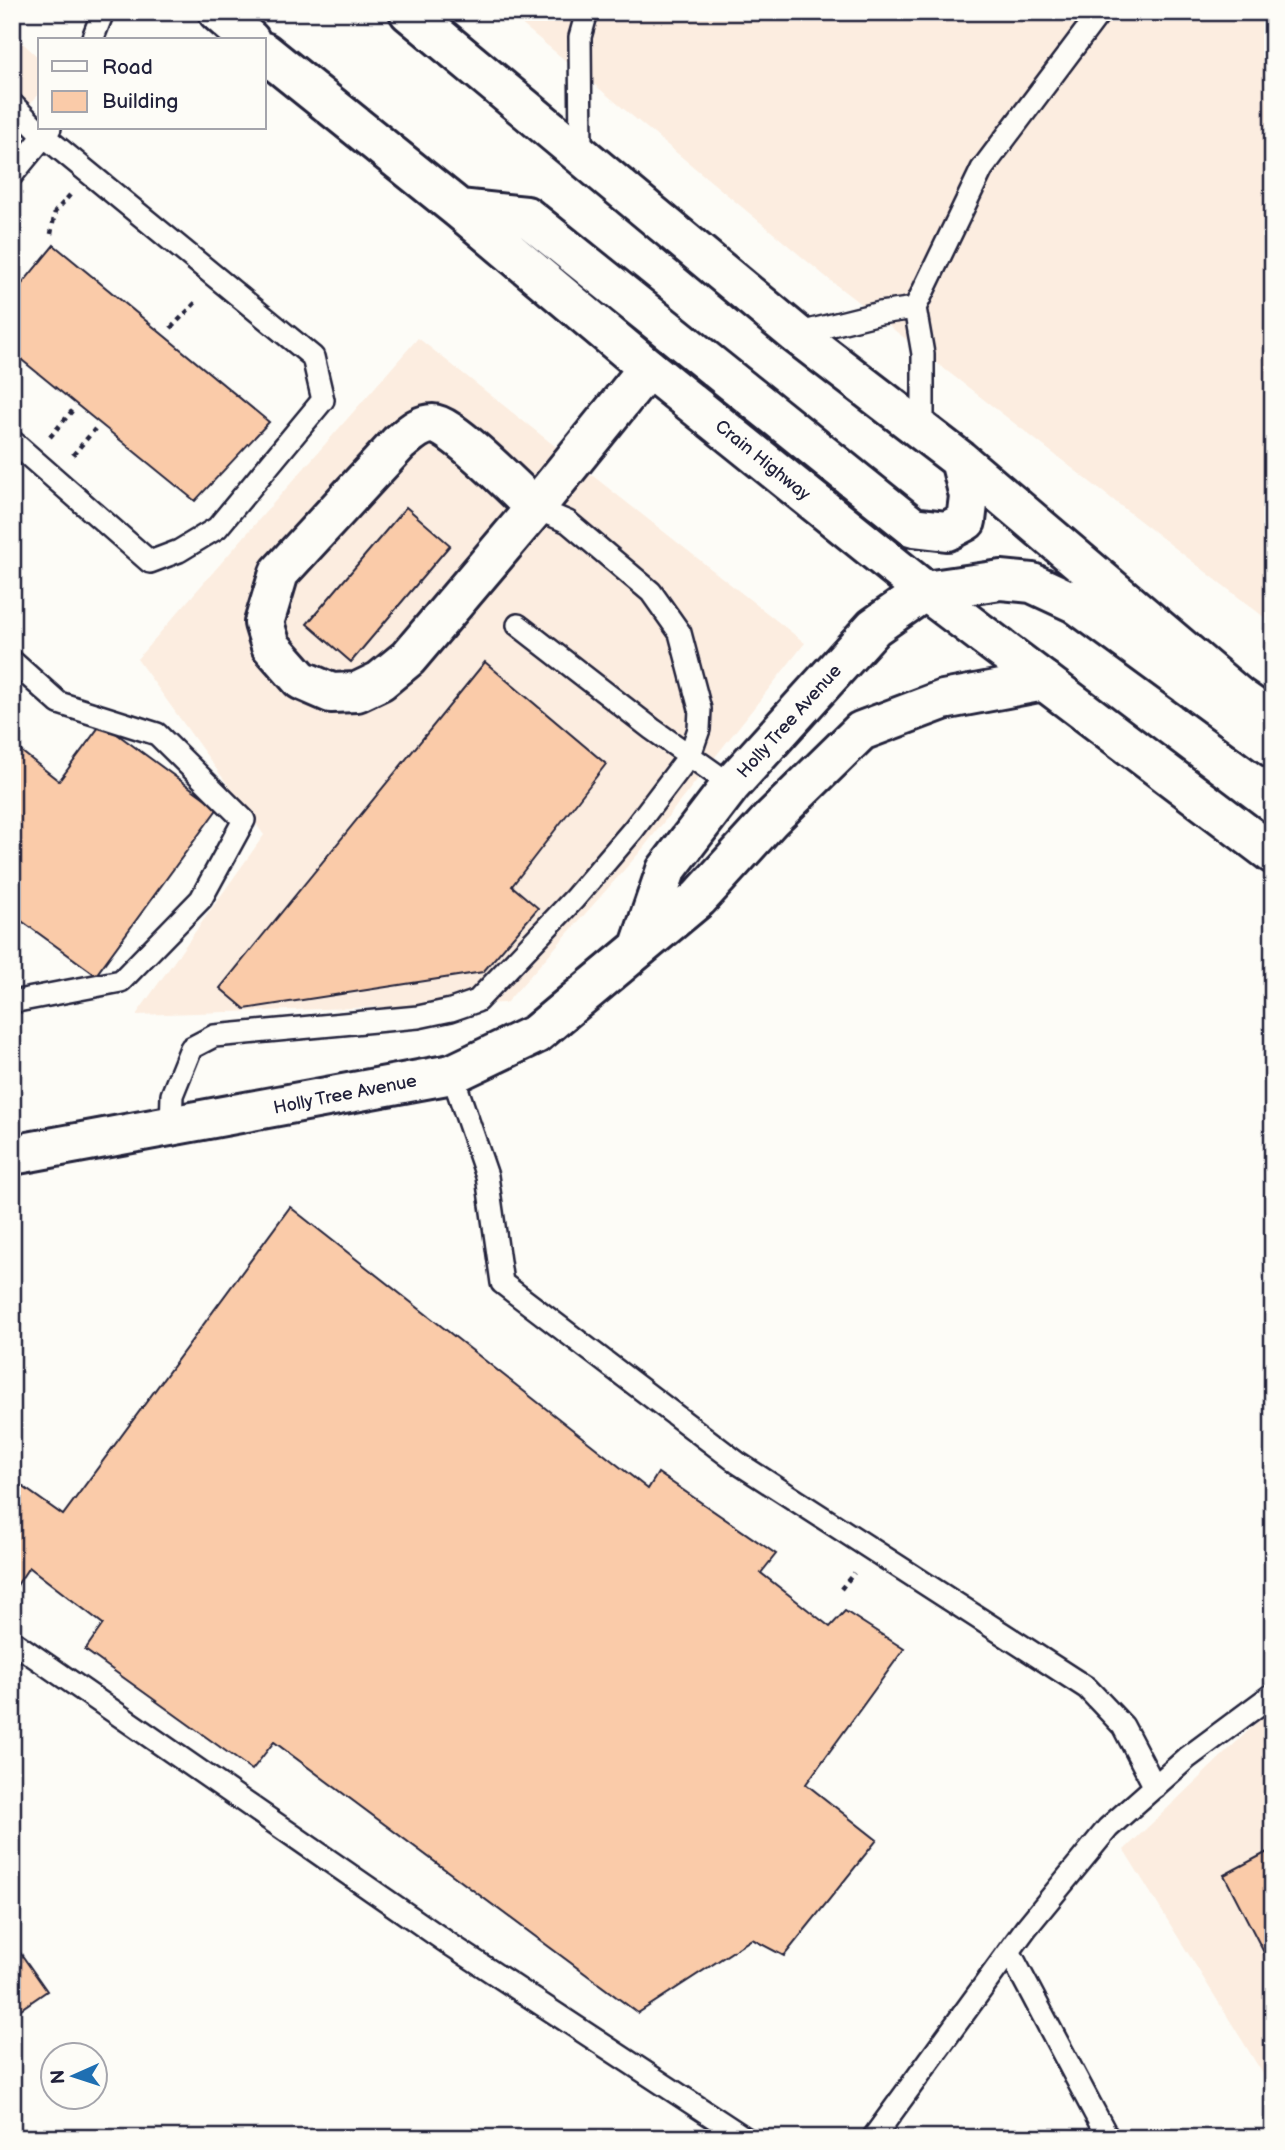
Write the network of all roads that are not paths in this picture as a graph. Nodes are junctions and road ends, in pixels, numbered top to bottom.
1 (103, 12) edge
2 (218, 12) edge
3 (410, 12) edge
4 (587, 12) edge
5 (1100, 12) edge
6 (93, 38) edge
7 (244, 38) edge
8 (266, 56) edge
9 (12, 104) edge
10 (38, 125) edge
11 (47, 132) edge
12 (581, 155) junction
13 (12, 175) edge
14 (459, 209) junction
15 (915, 308) junction
16 (796, 334) junction
17 (648, 368) junction
18 (923, 432) junction
19 (12, 441) edge
20 (960, 460) junction
21 (535, 508) junction
22 (925, 592) junction
23 (518, 625) dead end
24 (12, 661) edge
25 (1044, 681) junction
26 (1273, 721) edge
27 (1273, 748) edge
28 (690, 755) junction
29 (731, 785) junction
30 (1273, 854) edge
31 (639, 946) junction
32 (12, 1002) edge
33 (452, 1074) junction
34 (170, 1126) junction
35 (12, 1155) edge
36 (12, 1641) edge
37 (1273, 1694) edge
38 (1155, 1787) junction
39 (1009, 1951) junction
40 (745, 2138) edge
41 (873, 2138) edge
42 (1108, 2138) edge

1 - 6 lane
2 - 7 main road, Crain Highway
3 - 12 main road
4 - 12 lane
5 - 15 lane
8 - 14 main road, Crain Highway
9 - 10 lane
11 - 13 lane
11 - 19 lane
12 - 16 main road
14 - 17 main road, Crain Highway
14 - 20 main road
15 - 16 lane
15 - 18 lane
16 - 18 main road
17 - 21 main road
17 - 22 main road, Crain Highway
18 - 20 main road
20 - 26 main road
21 - 21 main road
21 - 28 lane
22 - 25 main road, Crain Highway
22 - 27 main road
22 - 29 main road, Holly Tree Avenue
23 - 28 lane
24 - 32 lane
25 - 30 main road, Crain Highway
25 - 31 main road, Holly Tree Avenue
28 - 29 lane
28 - 34 lane
29 - 31 main road, Holly Tree Avenue
31 - 33 main road, Holly Tree Avenue
33 - 34 main road, Holly Tree Avenue
33 - 38 lane
34 - 35 main road, Holly Tree Avenue
36 - 40 lane
37 - 38 lane
38 - 39 lane
39 - 41 lane
39 - 42 lane

